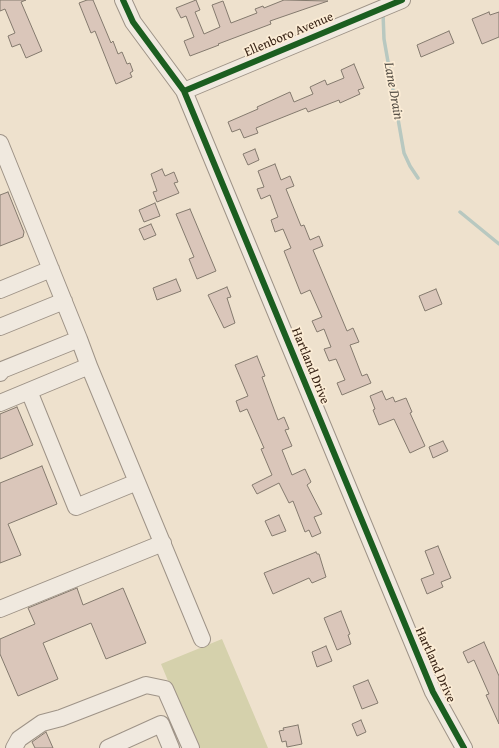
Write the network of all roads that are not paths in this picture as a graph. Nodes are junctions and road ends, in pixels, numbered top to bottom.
1 (123, 0) edge
2 (402, 0) edge
3 (184, 91) junction
4 (0, 143) edge
5 (5, 169) edge
6 (51, 269) junction
7 (0, 290) edge
8 (64, 301) junction
9 (0, 327) edge
10 (79, 339) junction
11 (89, 366) junction
12 (1, 369) edge
13 (29, 391) junction
14 (0, 403) edge
15 (137, 482) junction
16 (163, 543) junction
17 (0, 609) edge
18 (202, 639) dead end
19 (14, 748) edge
20 (108, 748) edge
21 (171, 748) edge
22 (191, 748) edge
23 (464, 748) edge

1 - 3 street, Hartland Drive
2 - 3 street, Ellenboro Avenue
3 - 23 street, Hartland Drive
4 - 5 street
5 - 6 street
6 - 7 street
6 - 8 street
8 - 9 street
8 - 10 street
10 - 11 street
10 - 12 street
11 - 13 street
11 - 15 street
13 - 14 street
13 - 15 street
15 - 16 street
16 - 17 street
16 - 18 street
19 - 22 street
20 - 21 street

